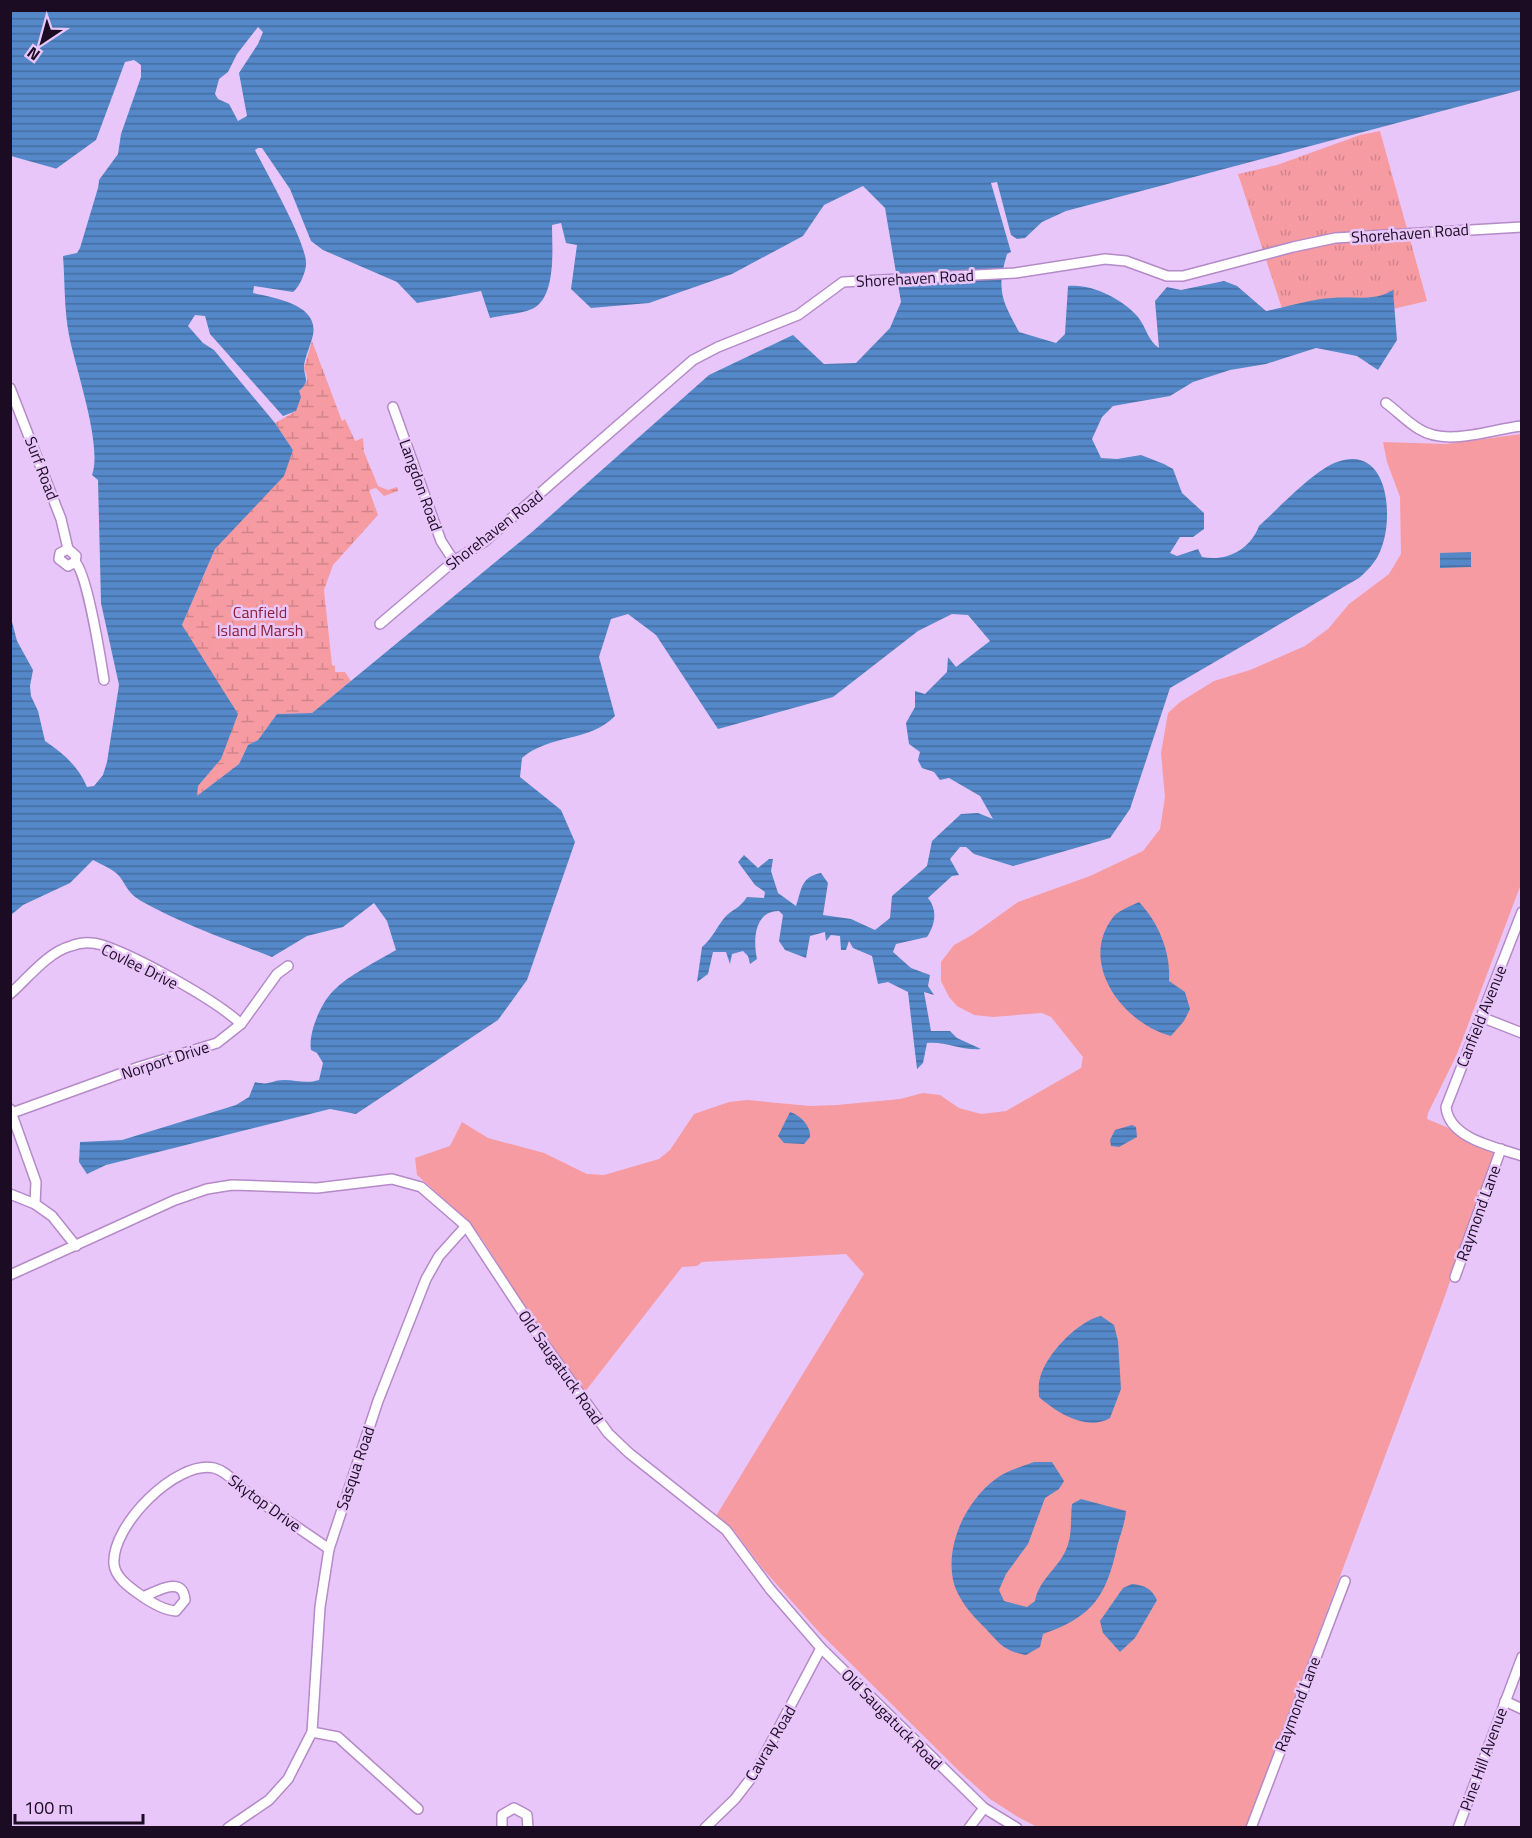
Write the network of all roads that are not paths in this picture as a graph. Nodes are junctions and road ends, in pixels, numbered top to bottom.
1 (1521, 227) edge
2 (10, 388) edge
3 (1386, 403) dead end
4 (393, 407) dead end
5 (1521, 426) edge
6 (68, 549) junction
7 (454, 561) junction
8 (75, 562) junction
9 (380, 624) dead end
10 (104, 680) dead end
11 (1521, 912) edge
12 (288, 966) dead end
13 (10, 994) edge
14 (1481, 1017) junction
15 (241, 1024) junction
16 (1521, 1033) edge
17 (11, 1111) edge
18 (1501, 1149) junction
19 (1521, 1156) edge
20 (10, 1194) edge
21 (35, 1204) junction
22 (466, 1226) junction
23 (76, 1246) junction
24 (14, 1273) edge
25 (1455, 1277) dead end
26 (329, 1549) junction
27 (1345, 1581) dead end
28 (143, 1597) dead end
29 (821, 1648) junction
30 (1521, 1657) edge
31 (1505, 1701) junction
32 (1521, 1709) edge
33 (312, 1732) junction
34 (984, 1808) junction
35 (418, 1809) dead end
36 (228, 1827) edge
37 (500, 1827) edge
38 (528, 1827) edge
39 (705, 1827) edge
40 (969, 1827) edge
41 (1017, 1827) edge
42 (1251, 1827) edge
43 (1458, 1827) edge

1 - 7 street, Shorehaven Road
2 - 6 street, Surf Road
3 - 5 street
4 - 7 street, Langdon Road
6 - 8 street, Surf Road
6 - 8 street, Surf Road
7 - 9 street, Shorehaven Road
8 - 10 street, Surf Road
11 - 14 street, Canfield Avenue
12 - 15 street, Norport Drive
13 - 15 street, Covlee Drive
14 - 16 street
14 - 18 street, Canfield Avenue
15 - 17 street, Norport Drive
17 - 21 street
18 - 19 street
18 - 25 street, Raymond Lane
20 - 21 street
21 - 23 street
22 - 23 street, Old Saugatuck Road
22 - 26 street, Sasqua Road
22 - 29 street, Old Saugatuck Road
23 - 24 street, Old Saugatuck Road
26 - 28 street, Skytop Drive
26 - 33 street, Sasqua Road
27 - 42 street, Raymond Lane
29 - 34 street, Old Saugatuck Road
29 - 39 street, Cavray Road
30 - 31 street, Pine Hill Avenue
31 - 32 street
31 - 43 street, Pine Hill Avenue
33 - 35 street
33 - 36 street, Sasqua Road
34 - 40 street
34 - 41 street, Old Saugatuck Road
37 - 38 street

